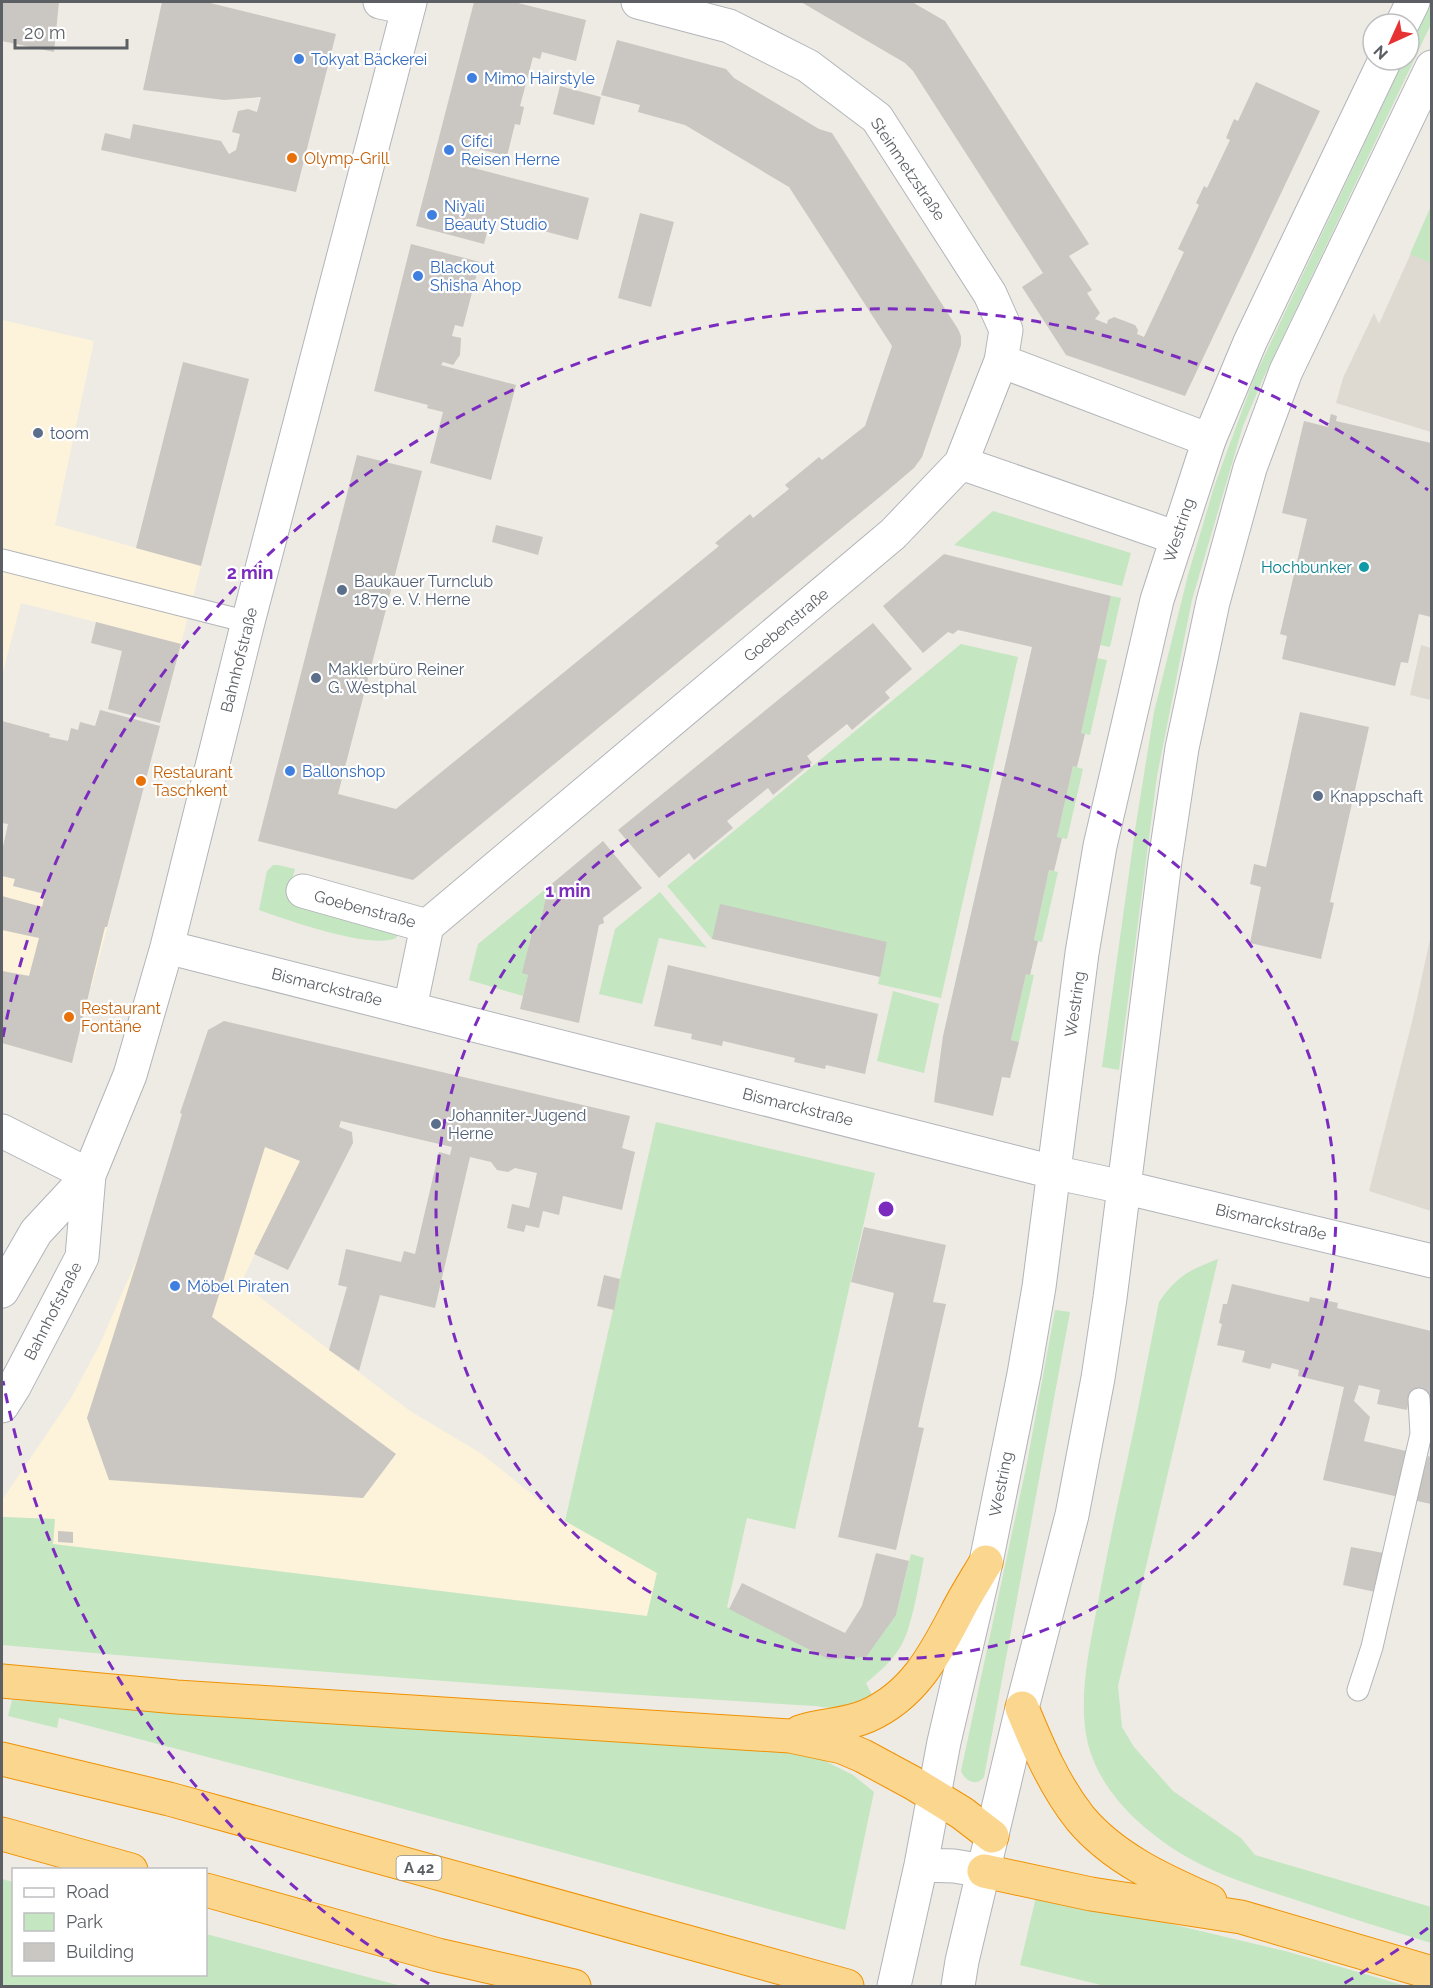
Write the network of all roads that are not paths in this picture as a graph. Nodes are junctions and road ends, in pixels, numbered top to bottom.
1 (639, 2) edge
2 (399, 4) edge
3 (1431, 67) edge
4 (1379, 72) edge
5 (1001, 361) junction
6 (1209, 440) junction
7 (961, 463) junction
8 (1177, 538) junction
9 (2, 560) edge
10 (248, 622) junction
11 (303, 891) dead end
12 (427, 926) junction
13 (167, 947) junction
14 (410, 1008) junction
15 (2, 1131) edge
16 (1053, 1172) junction
17 (89, 1175) junction
18 (1123, 1187) junction
19 (1431, 1261) edge
20 (2, 1291) edge
21 (1419, 1399) dead end
22 (2, 1406) edge
23 (986, 1562) junction
24 (2, 1681) edge
25 (1358, 1690) dead end
26 (1022, 1708) junction
27 (790, 1736) junction
28 (2, 1759) edge
29 (933, 1796) junction
30 (2, 1834) edge
31 (992, 1836) junction
32 (921, 1865) junction
33 (127, 1868) edge
34 (984, 1871) junction
35 (207, 1890) edge
36 (1242, 1917) junction
37 (1431, 1973) edge
38 (840, 1985) edge
39 (574, 1986) edge
40 (894, 1986) edge
41 (958, 1986) edge

1 - 5 street, Steinmetzstraße
2 - 10 street, Bahnhofstraße
3 - 18 street
4 - 6 street, Westring
5 - 6 street
5 - 7 street, Steinmetzstraße
6 - 8 street, Westring
7 - 8 street
7 - 12 street, Goebenstraße
8 - 16 street, Westring
9 - 10 lane
10 - 13 street, Bahnhofstraße
11 - 12 street, Goebenstraße
12 - 14 street, Goebenstraße
13 - 14 street, Bismarckstraße
13 - 17 street, Bahnhofstraße
14 - 16 street, Bismarckstraße
15 - 17 street
16 - 18 street, Bismarckstraße
16 - 23 street, Westring
17 - 20 street, Bahnhofstraße
17 - 22 street, Bahnhofstraße
18 - 19 street, Bismarckstraße
18 - 26 street
21 - 25 lane
23 - 27 highway
23 - 29 street, Westring
24 - 27 highway
26 - 31 street
26 - 36 highway
27 - 29 highway
28 - 38 highway, A 42
29 - 31 highway
29 - 32 street, Westring
30 - 33 highway
31 - 34 street
32 - 34 street
32 - 40 street, Westring
34 - 36 highway
34 - 41 street
35 - 39 highway
36 - 37 highway

